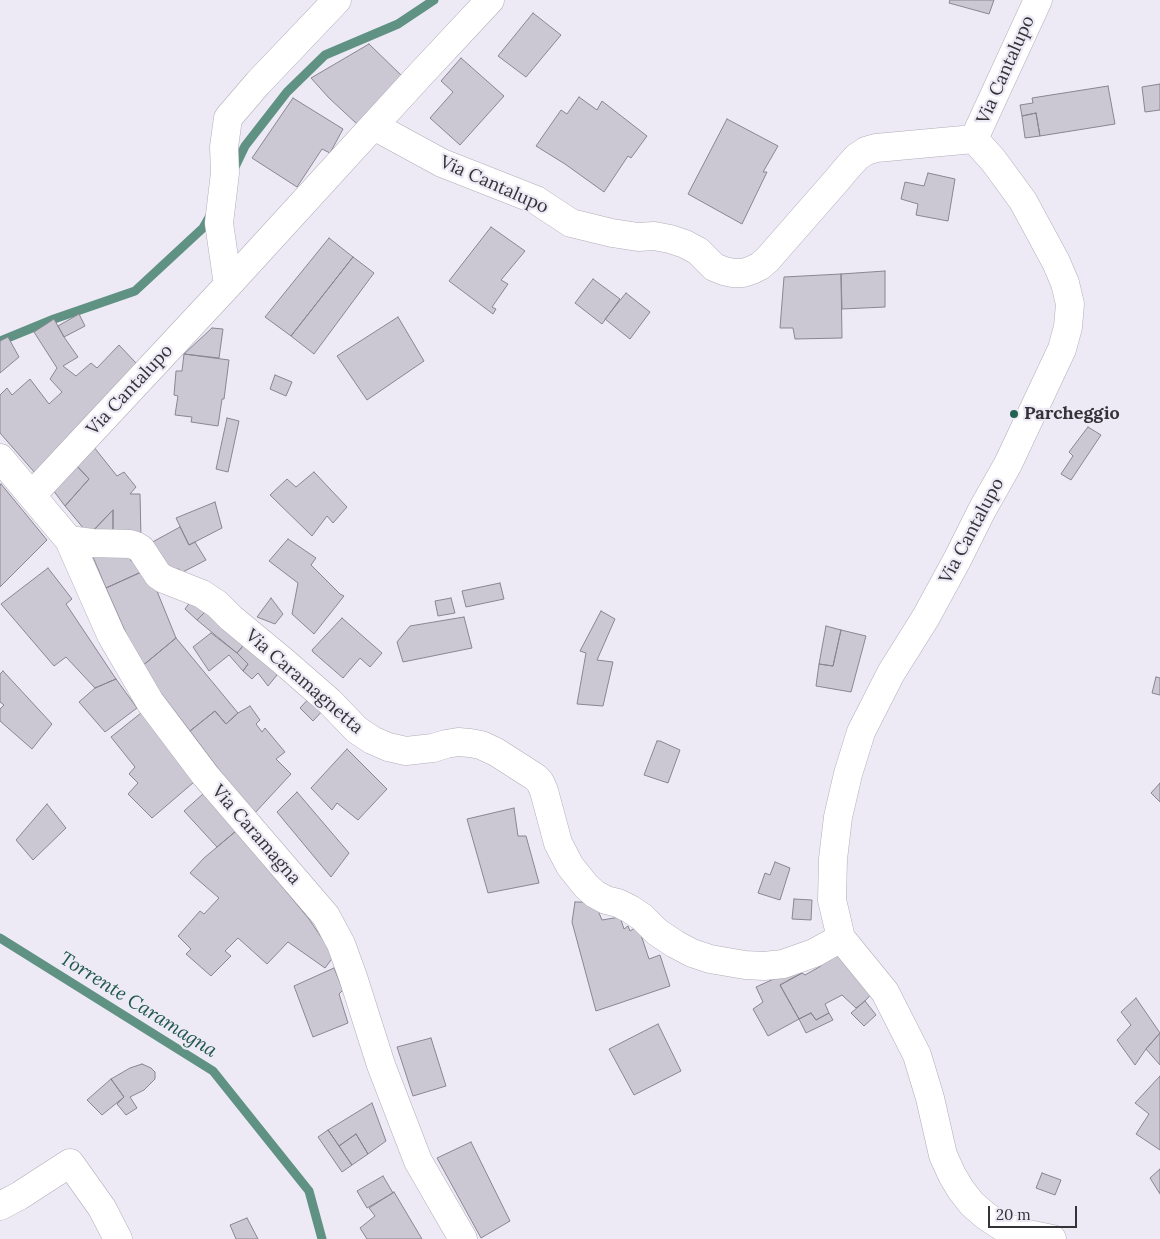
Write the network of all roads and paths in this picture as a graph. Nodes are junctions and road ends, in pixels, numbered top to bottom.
1 (337, 0) edge
2 (490, 0) edge
3 (1038, 0) edge
4 (374, 126) junction
5 (974, 139) junction
6 (228, 286) junction
7 (0, 458) edge
8 (32, 495) junction
9 (70, 540) junction
10 (841, 938) junction
11 (0, 1206) edge
12 (118, 1239) edge
13 (463, 1239) edge
14 (1052, 1239) edge

1 - 6 street
2 - 4 street, Via Cantalupo
3 - 5 street, Via Cantalupo
4 - 5 street, Via Cantalupo
4 - 6 street, Via Cantalupo
5 - 10 street, Via Cantalupo
6 - 8 street, Via Cantalupo
7 - 8 street, Via Caramagna
8 - 9 street, Via Caramagna
9 - 10 street, Via Caramagnetta
9 - 13 street, Via Caramagna
10 - 14 street
11 - 12 street

